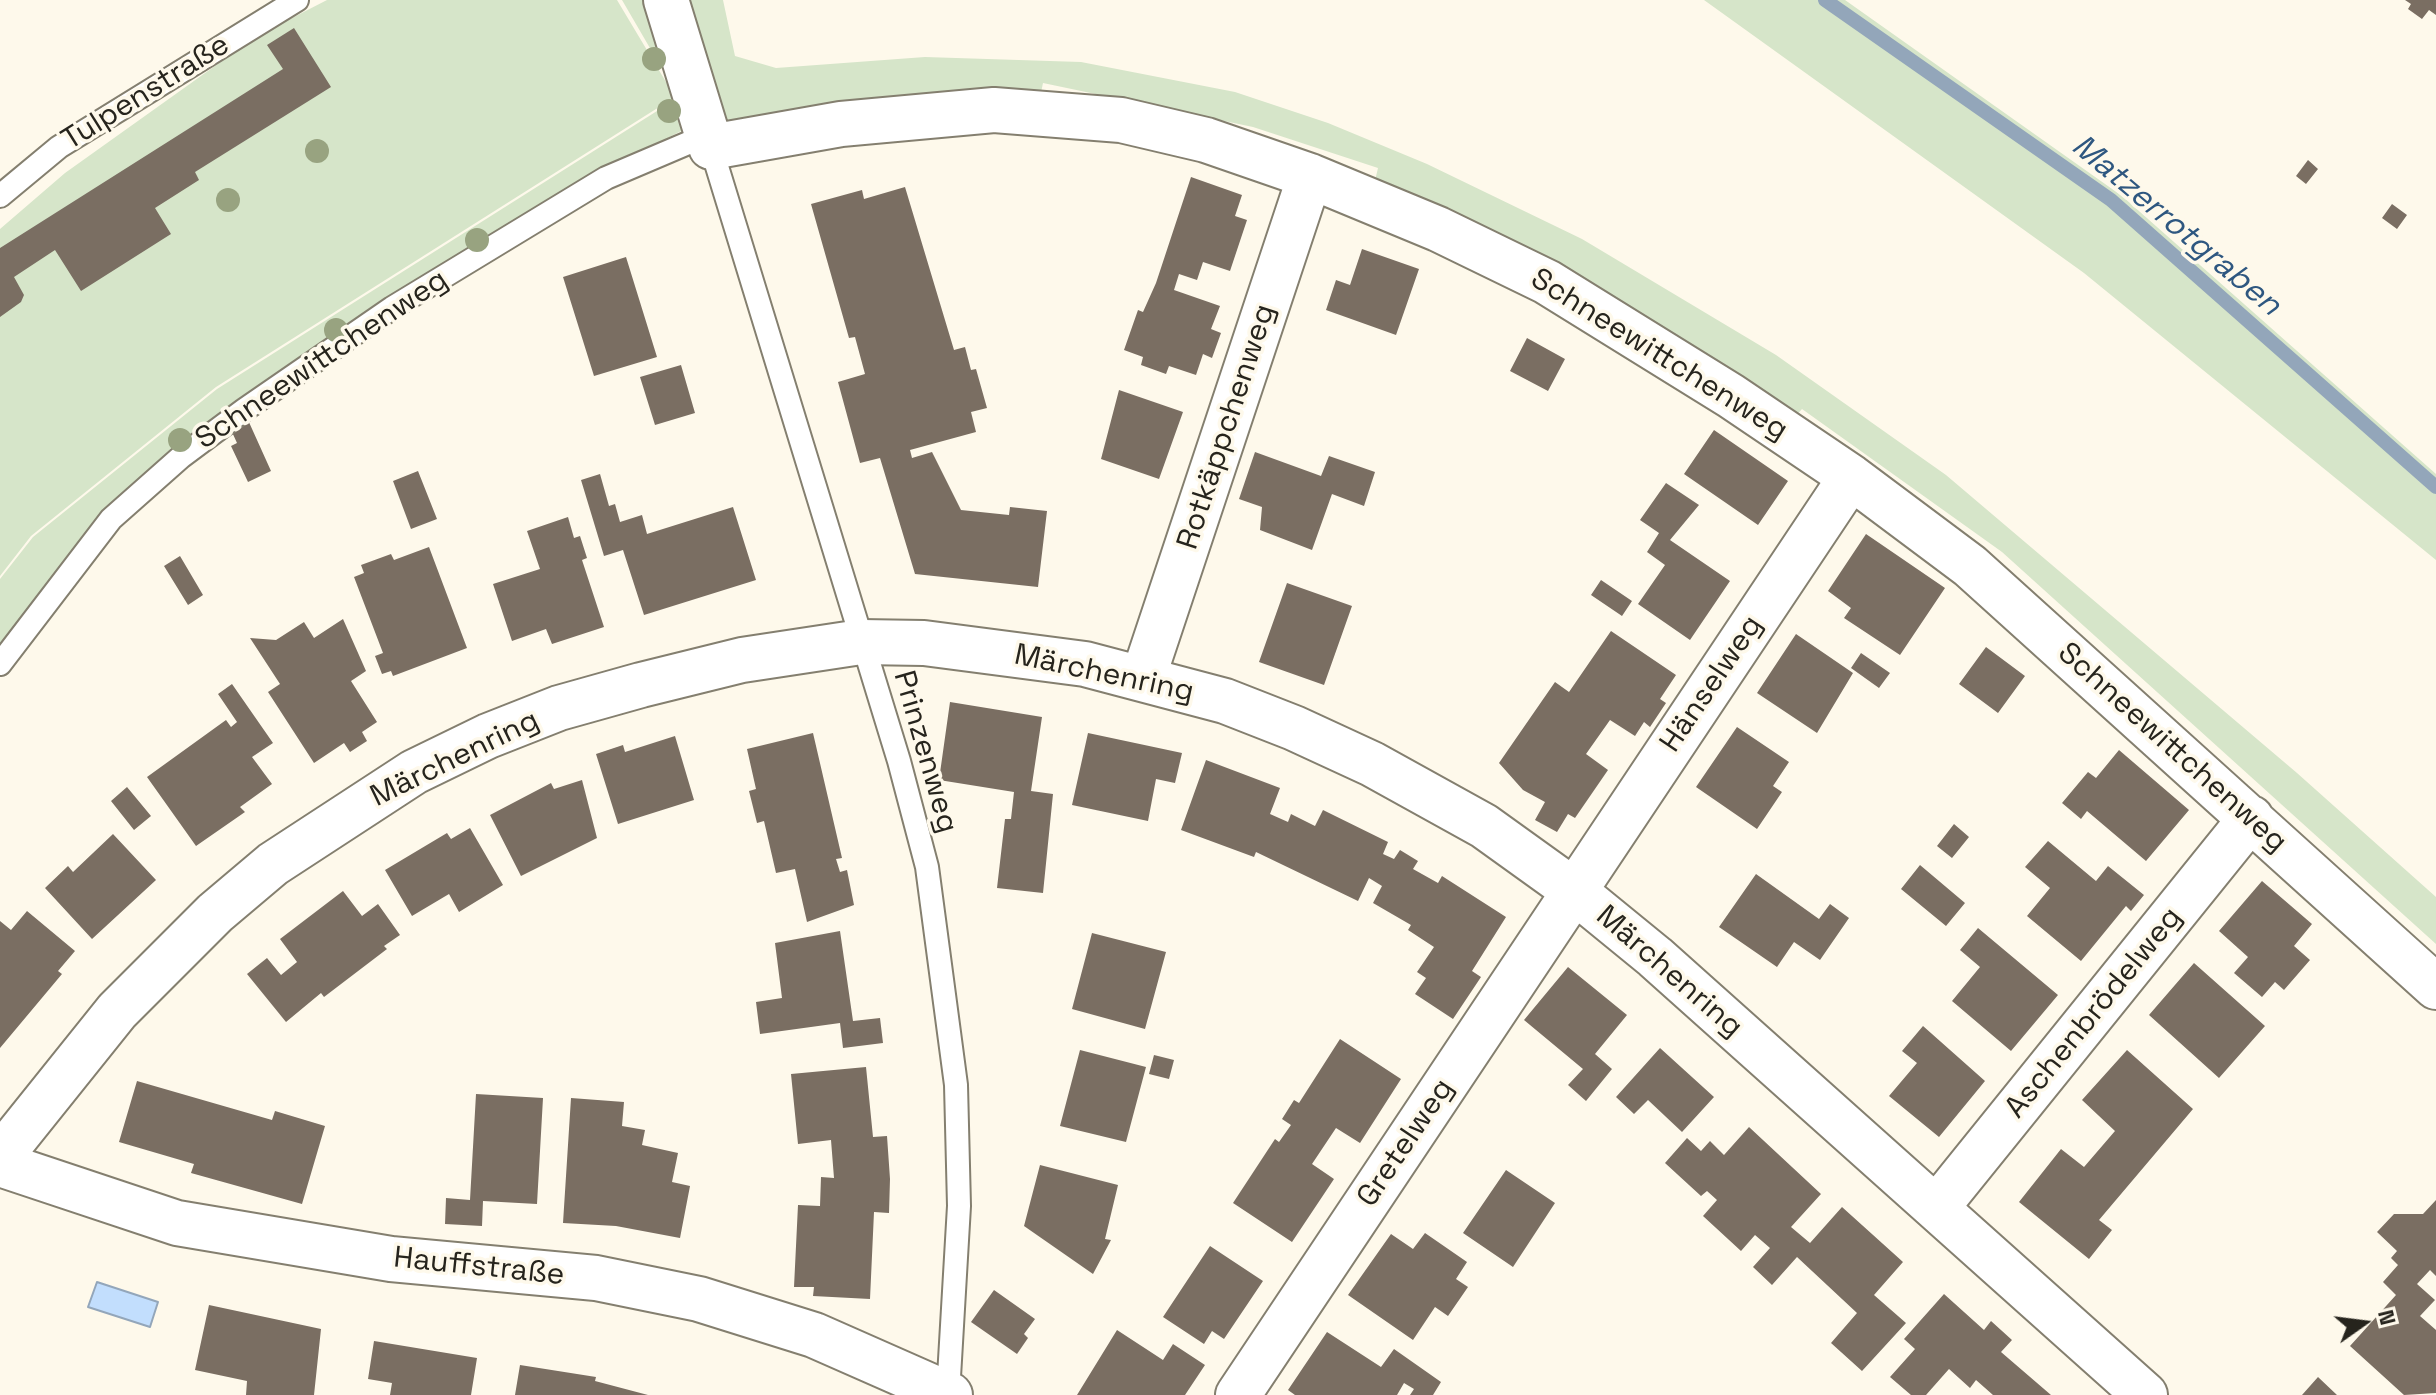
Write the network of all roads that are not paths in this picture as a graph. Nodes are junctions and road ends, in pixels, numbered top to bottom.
1 (297, 0) edge
2 (666, 0) edge
3 (709, 141) junction
4 (1310, 176) junction
5 (0, 196) edge
6 (1851, 477) junction
7 (861, 642) junction
8 (0, 664) edge
9 (1143, 678) junction
10 (2251, 818) junction
11 (1573, 890) junction
12 (2436, 987) edge
13 (0, 1157) edge
14 (0, 1164) edge
15 (1937, 1207) junction
16 (949, 1394) edge
17 (1238, 1395) edge
18 (2145, 1395) edge

1 - 5 lane, Tulpenstraße
2 - 3 street
3 - 4 street, Schneewittchenweg
3 - 7 lane, Prinzenweg
3 - 8 lane, Schneewittchenweg
4 - 6 street, Schneewittchenweg
4 - 9 street, Rotkäppchenweg
6 - 10 street, Schneewittchenweg
6 - 11 street, Hänselweg
7 - 9 street, Märchenring
7 - 13 street, Märchenring
7 - 16 lane, Prinzenweg
9 - 11 street, Märchenring
10 - 12 street, Schneewittchenweg
10 - 15 street, Aschenbrödelweg
11 - 15 street, Märchenring
11 - 17 street, Gretelweg
14 - 16 street, Hauffstraße
15 - 18 street, Märchenring

